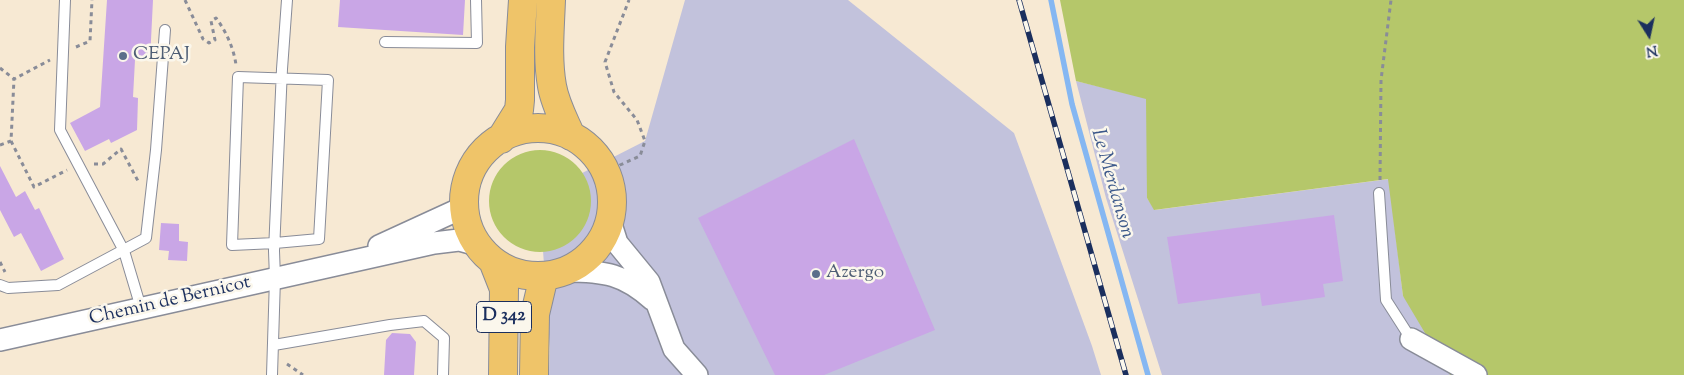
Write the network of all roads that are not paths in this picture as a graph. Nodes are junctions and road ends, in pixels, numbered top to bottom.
1 (65, 0) edge
2 (288, 0) edge
3 (476, 0) edge
4 (523, 0) edge
5 (552, 0) edge
6 (164, 30) dead end
7 (385, 42) dead end
8 (282, 78) junction
9 (571, 136) junction
10 (501, 139) junction
11 (1380, 193) road end
12 (464, 206) junction
13 (610, 220) junction
14 (275, 243) junction
15 (124, 251) junction
16 (485, 253) junction
17 (340, 264) junction
18 (555, 273) junction
19 (275, 278) junction
20 (0, 285) edge
21 (656, 302) junction
22 (141, 308) junction
23 (0, 340) edge
24 (1412, 340) joint
25 (274, 345) junction
26 (272, 375) edge
27 (443, 375) edge
28 (503, 375) edge
29 (534, 375) edge
30 (697, 375) edge
31 (1476, 375) edge

1 - 15 lane
2 - 8 lane
3 - 7 lane
4 - 10 main road
5 - 9 main road
6 - 15 lane
8 - 14 lane
8 - 14 lane
8 - 14 lane
9 - 10 main road
9 - 13 main road
10 - 12 main road
11 - 24 lane
12 - 16 main road
12 - 17 street, Chemin de Bernicot
13 - 18 main road
13 - 21 street
14 - 19 lane
15 - 20 lane
15 - 22 lane
16 - 17 street, Chemin de Bernicot
16 - 18 main road
16 - 28 main road, D 342
17 - 19 street, Chemin de Bernicot
18 - 21 street
18 - 29 main road, D 342
19 - 22 street, Chemin de Bernicot
19 - 25 lane
21 - 30 street
22 - 23 street, Chemin de Bernicot
24 - 31 street
25 - 26 lane
25 - 27 lane

